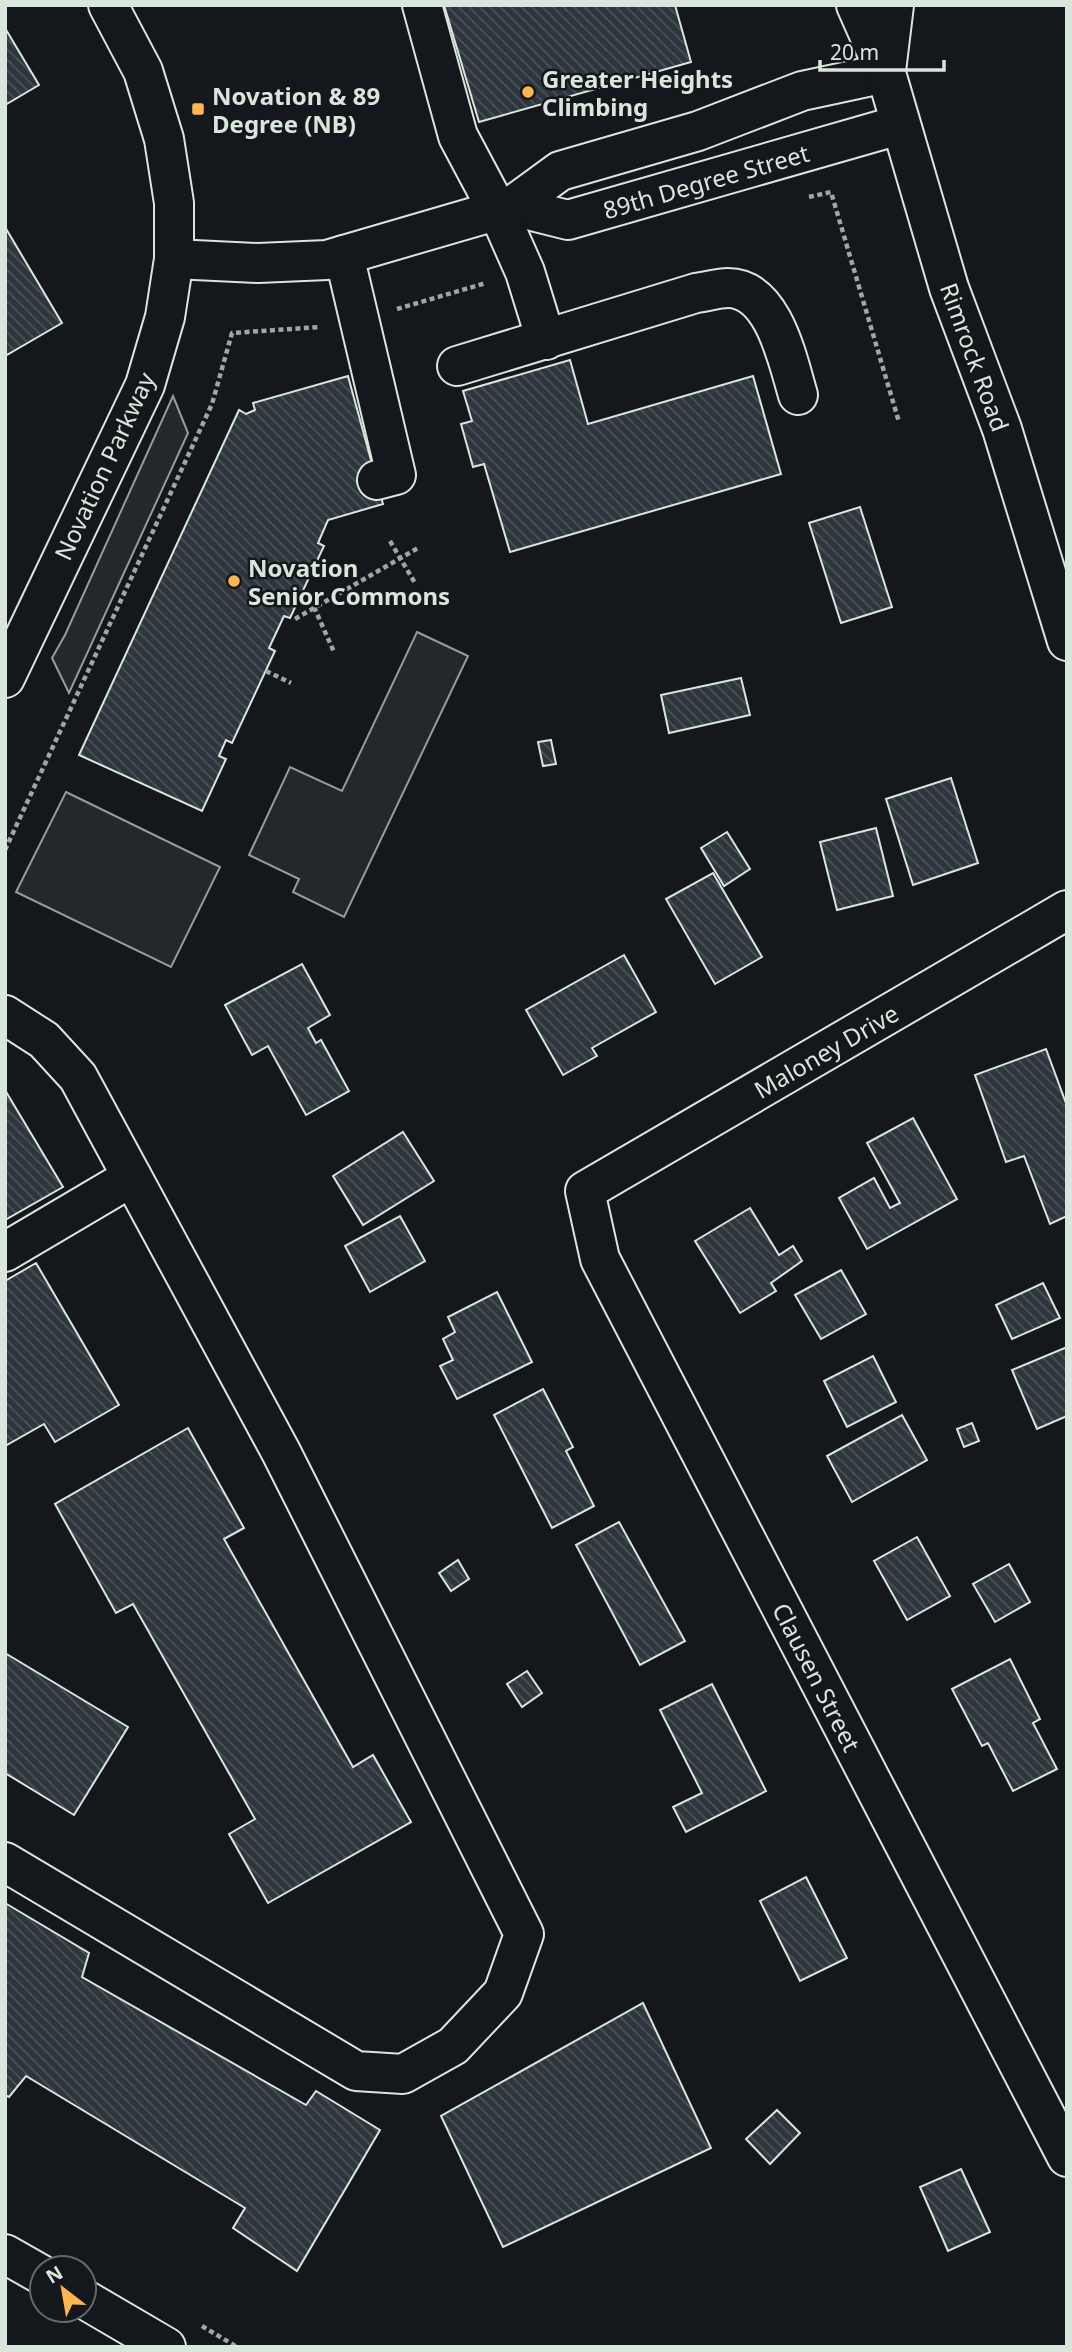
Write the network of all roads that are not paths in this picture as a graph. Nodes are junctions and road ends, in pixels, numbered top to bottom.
1 (108, 5) edge
2 (422, 5) edge
3 (856, 5) edge
4 (894, 5) edge
5 (886, 73) junction
6 (900, 125) junction
7 (505, 208) junction
8 (344, 255) junction
9 (174, 258) junction
10 (546, 340) junction
11 (457, 366) dead end
12 (798, 395) dead end
13 (377, 480) dead end
14 (1067, 641) edge
15 (5, 678) edge
16 (1067, 910) edge
17 (5, 1014) edge
18 (132, 1177) junction
19 (585, 1191) joint
20 (5, 1252) edge
21 (5, 1862) edge
22 (1067, 2157) edge
23 (5, 2254) edge
24 (28, 2267) edge
25 (98, 2308) edge
26 (166, 2347) edge

1 - 9 street, Novation Parkway
2 - 7 street
3 - 5 street, Rimrock Road
4 - 5 street, Rimrock Road
5 - 6 street, Rimrock Road
5 - 7 street, 89th Degree Street
6 - 7 street, 89th Degree Street
6 - 14 street, Rimrock Road
7 - 8 street, 89th Degree Street
7 - 10 street
8 - 9 street, 89th Degree Street
8 - 13 street
9 - 15 street, Novation Parkway
10 - 11 street
10 - 12 street
16 - 19 street, Maloney Drive
17 - 18 street
18 - 20 street
18 - 21 street
19 - 22 street, Clausen Street
23 - 24 street
25 - 26 street

